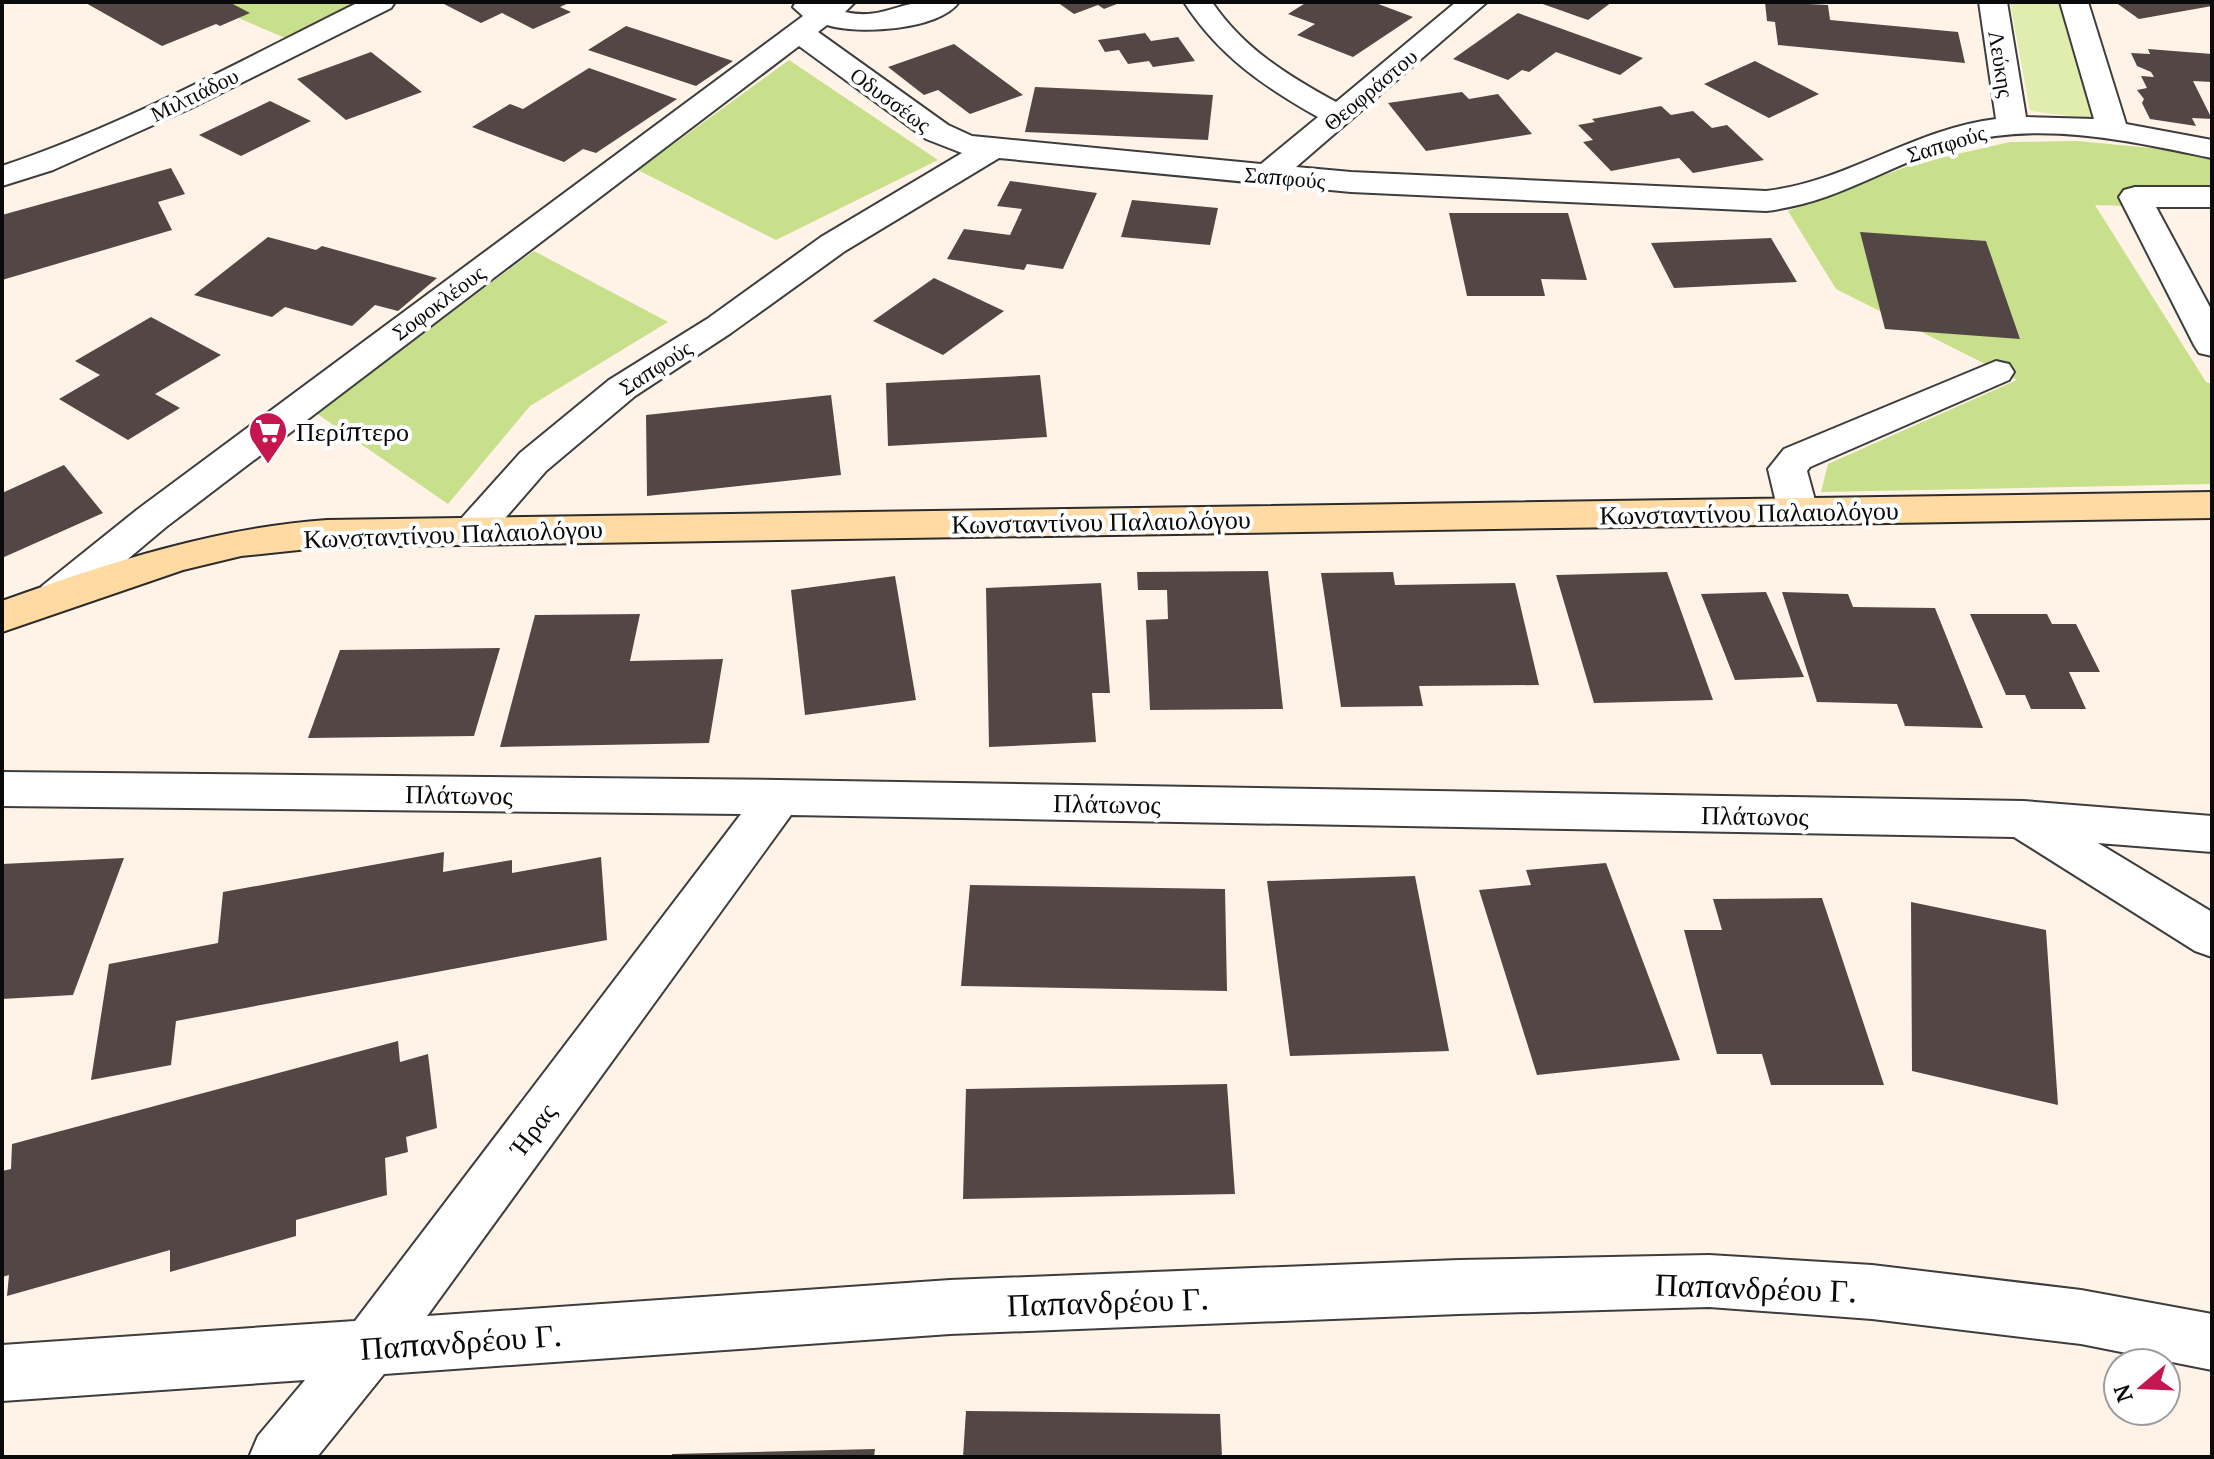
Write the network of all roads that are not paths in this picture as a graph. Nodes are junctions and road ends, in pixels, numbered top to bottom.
1 (381, 2) edge
2 (945, 2) edge
3 (1198, 2) edge
4 (1473, 2) edge
5 (1993, 2) edge
6 (2074, 2) edge
7 (816, 13) edge
8 (1339, 116) junction
9 (2012, 126) junction
10 (2113, 132) junction
11 (991, 149) junction
12 (2212, 149) edge
13 (2, 176) edge
14 (1266, 176) junction
15 (2212, 197) edge
16 (2212, 345) edge
17 (1996, 372) dead end
18 (2212, 505) edge
19 (1798, 511) junction
20 (473, 530) junction
21 (57, 596) junction
22 (2, 617) edge
23 (2, 789) edge
24 (779, 797) junction
25 (2023, 819) junction
26 (2212, 834) edge
27 (2212, 937) edge
28 (2212, 1342) edge
29 (369, 1348) junction
30 (2, 1373) edge
31 (279, 1457) edge

1 - 13 street, Μιλτιάδου
2 - 7 street
3 - 8 street
4 - 8 street, Θεοφράστου
5 - 9 street, Λεύκης
6 - 10 street
7 - 11 street, Οδυσσέως
7 - 21 street, Σοφοκλέους
8 - 14 street, Θεοφράστου
9 - 10 street, Σαπφούς
9 - 14 street, Σαπφούς
10 - 12 street, Σαπφούς
11 - 14 street, Σαπφούς
11 - 20 street, Σαπφούς
15 - 16 street
17 - 19 street
18 - 19 street, Κωνσταντίνου Παλαιολόγου
19 - 20 street, Κωνσταντίνου Παλαιολόγου
20 - 21 street, Κωνσταντίνου Παλαιολόγου
21 - 22 street, Κωνσταντίνου Παλαιολόγου
23 - 24 street, Πλάτωνος
24 - 25 street, Πλάτωνος
24 - 29 street, Ήρας
25 - 26 street, Πλάτωνος
25 - 27 street
28 - 29 street, Παπανδρέου Γ.
29 - 30 street, Παπανδρέου Γ.
29 - 31 street, Ήρας

